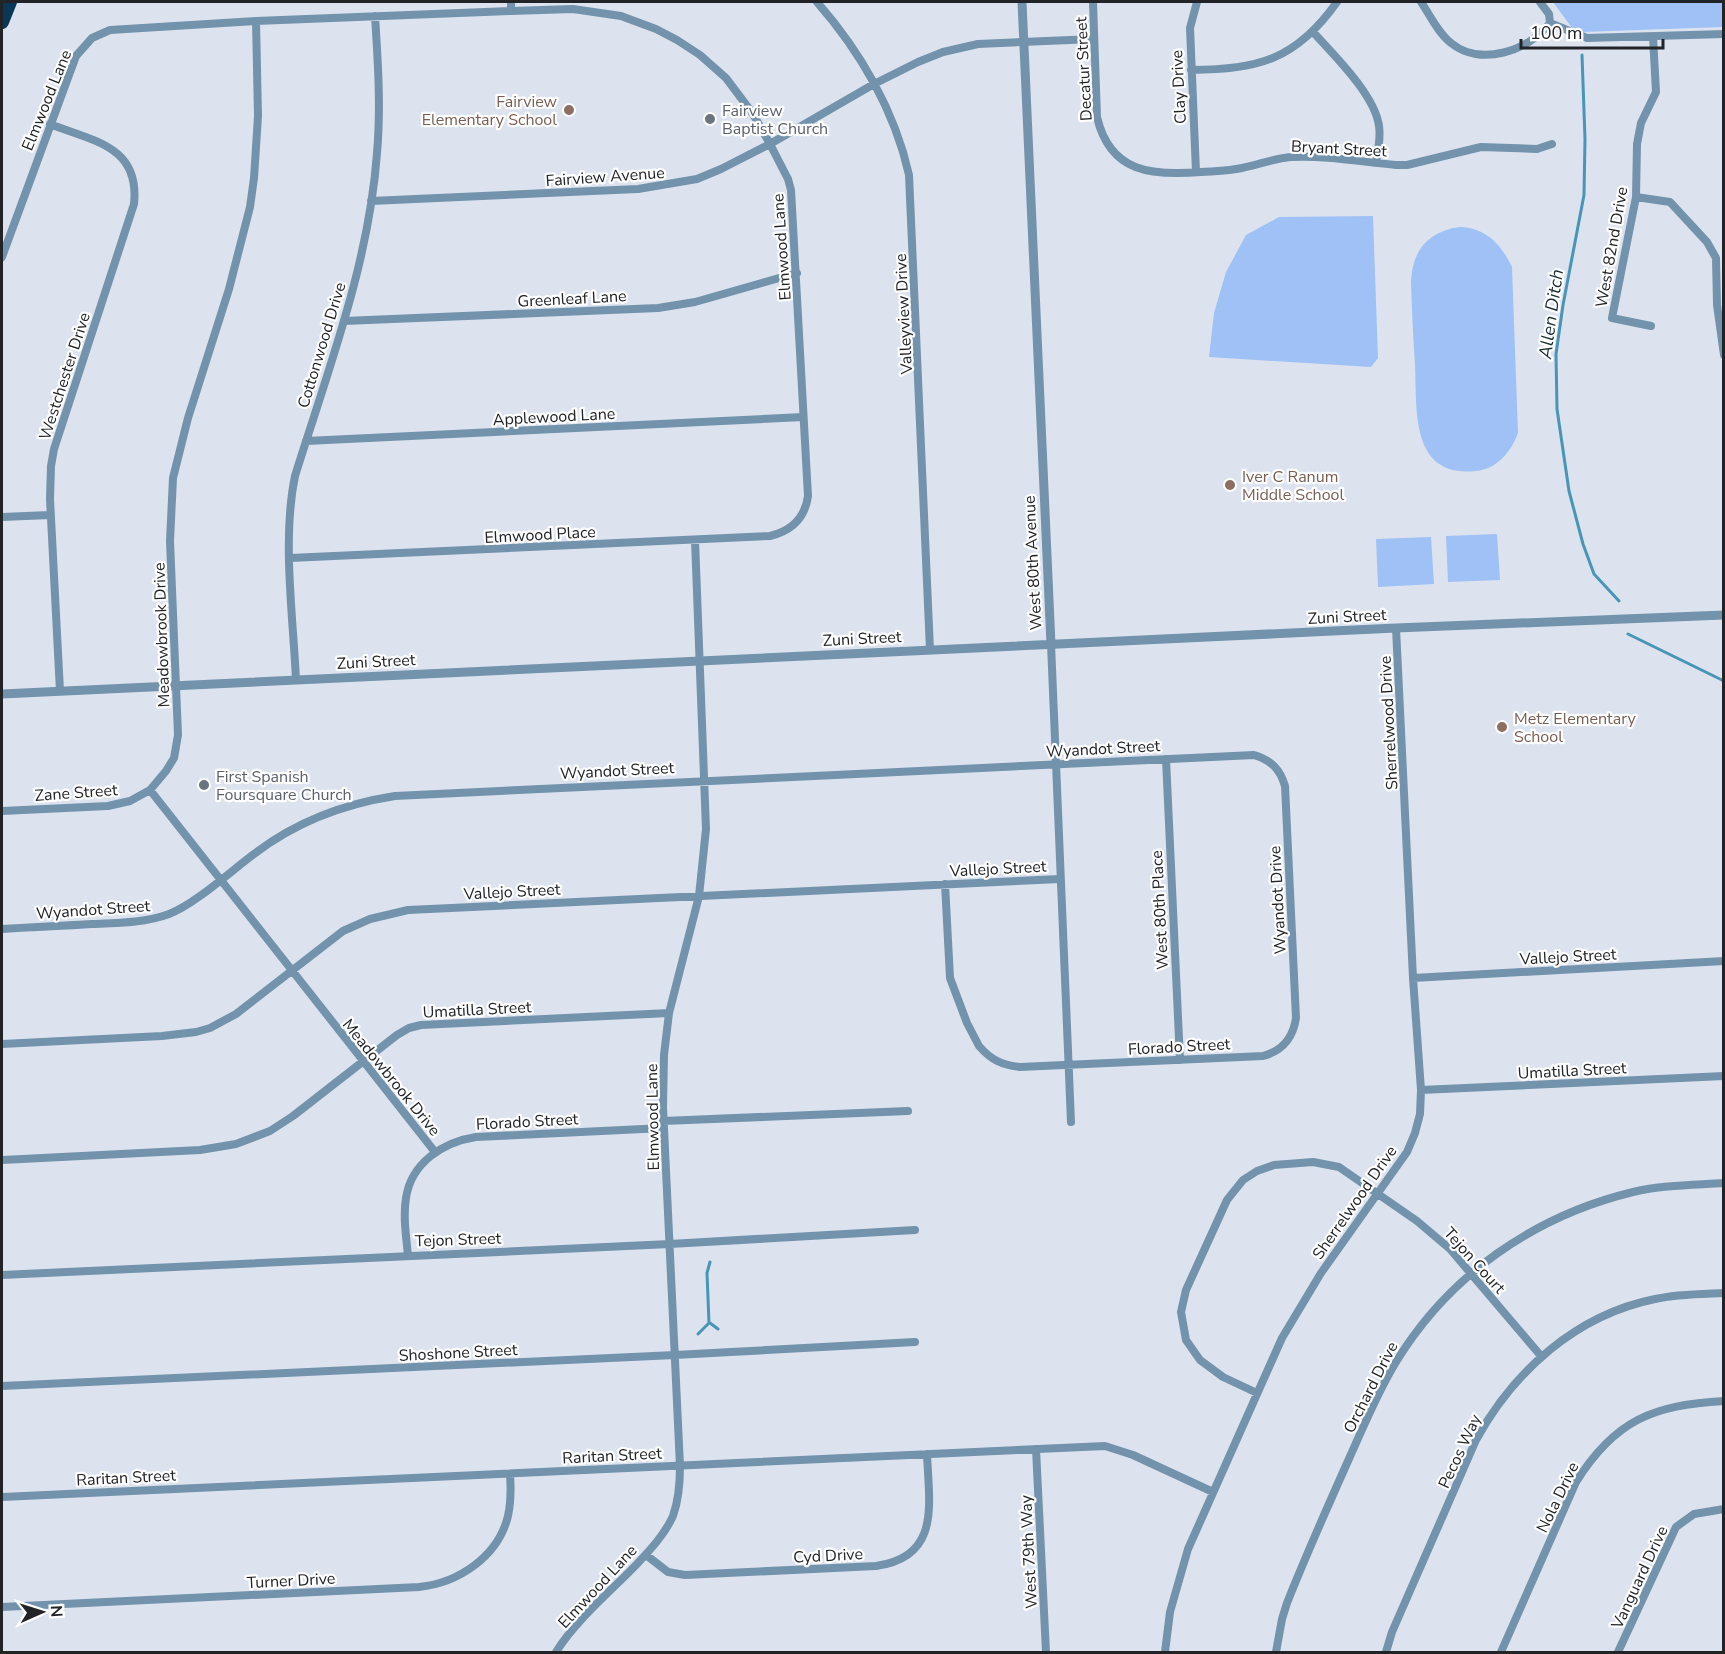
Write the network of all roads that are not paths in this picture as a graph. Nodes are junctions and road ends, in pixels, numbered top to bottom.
1 (5, 2) edge
2 (10, 2) edge
3 (511, 2) edge
4 (817, 2) edge
5 (1022, 2) edge
6 (1093, 2) edge
7 (1197, 2) edge
8 (1336, 2) edge
9 (1421, 2) edge
10 (1540, 2) edge
11 (511, 10) junction
12 (2, 14) edge
13 (375, 16) junction
14 (256, 21) junction
15 (2, 22) edge
16 (1550, 23) junction
17 (1313, 32) junction
18 (1724, 34) edge
19 (1653, 37) junction
20 (1094, 39) junction
21 (1023, 42) junction
22 (1191, 70) junction
23 (873, 84) junction
24 (50, 124) junction
25 (770, 144) junction
26 (1552, 144) dead end
27 (1125, 161) joint
28 (1376, 163) junction
29 (1196, 172) junction
30 (1636, 197) junction
31 (371, 201) junction
32 (2, 257) edge
33 (797, 273) junction
34 (344, 321) junction
35 (1651, 326) dead end
36 (1724, 355) edge
37 (803, 417) junction
38 (306, 441) junction
39 (50, 515) junction
40 (2, 517) edge
41 (789, 528) joint
42 (695, 540) junction
43 (290, 558) junction
44 (1724, 615) edge
45 (1396, 628) junction
46 (1051, 644) junction
47 (930, 650) junction
48 (700, 661) junction
49 (296, 680) junction
50 (177, 685) junction
51 (60, 691) junction
52 (2, 694) edge
53 (1166, 759) junction
54 (1267, 760) joint
55 (1056, 763) junction
56 (706, 780) junction
57 (150, 790) junction
58 (2, 811) edge
59 (1060, 879) junction
60 (220, 880) junction
61 (945, 884) junction
62 (699, 896) junction
63 (2, 929) edge
64 (1724, 961) edge
65 (291, 971) junction
66 (1413, 978) junction
67 (669, 1013) junction
68 (1286, 1042) joint
69 (2, 1044) edge
70 (1180, 1059) junction
71 (362, 1062) junction
72 (1069, 1065) junction
73 (1724, 1076) edge
74 (1421, 1090) junction
75 (908, 1111) dead end
76 (1071, 1122) dead end
77 (663, 1125) junction
78 (435, 1152) junction
79 (2, 1160) edge
80 (1724, 1183) edge
81 (1377, 1194) junction
82 (915, 1230) dead end
83 (670, 1244) junction
84 (408, 1255) junction
85 (1470, 1273) junction
86 (2, 1275) edge
87 (1724, 1293) edge
88 (915, 1342) dead end
89 (675, 1355) junction
90 (1541, 1356) junction
91 (2, 1386) edge
92 (1257, 1393) junction
93 (1724, 1401) edge
94 (1036, 1449) junction
95 (927, 1454) junction
96 (680, 1466) junction
97 (510, 1474) junction
98 (1213, 1492) junction
99 (2, 1497) edge
100 (1724, 1509) edge
101 (646, 1555) junction
102 (2, 1607) edge
103 (556, 1653) edge
104 (1046, 1653) edge
105 (1165, 1653) edge
106 (1276, 1653) edge
107 (1386, 1653) edge
108 (1502, 1653) edge
109 (1618, 1653) edge

1 - 12 highway
2 - 15 highway
3 - 11 street
4 - 23 street, Valleyview Drive
5 - 21 street, West 80th Avenue
6 - 20 street, Decatur Street
7 - 22 street, Clay Drive
8 - 17 street
9 - 16 street
10 - 16 street
11 - 13 street, Elmwood Lane
11 - 25 street, Elmwood Lane
13 - 14 street, Elmwood Lane
13 - 31 street, Cottonwood Drive
14 - 24 street, Elmwood Lane
14 - 50 street, Meadowbrook Drive
16 - 19 street
17 - 22 street
17 - 28 street
18 - 19 street
19 - 30 street, West 82nd Drive
20 - 21 street, Fairview Avenue
20 - 27 street, Decatur Street
21 - 23 street, Fairview Avenue
21 - 46 street, West 80th Avenue
22 - 29 street, Clay Drive
23 - 25 street, Fairview Avenue
23 - 47 street, Valleyview Drive
24 - 32 street, Elmwood Lane
24 - 39 street, Westchester Drive
25 - 31 street, Fairview Avenue
25 - 33 street, Elmwood Lane
26 - 28 street, Bryant Street
27 - 29 street, Bryant Street
28 - 29 street, Bryant Street
30 - 35 street, West 82nd Drive
30 - 36 street
31 - 34 street, Cottonwood Drive
33 - 34 street, Greenleaf Lane
33 - 37 street, Elmwood Lane
34 - 38 street, Cottonwood Drive
37 - 38 street, Applewood Lane
37 - 41 street, Elmwood Lane
38 - 43 street, Cottonwood Drive
39 - 40 street
39 - 51 street, Westchester Drive
41 - 42 street, Elmwood Place
42 - 43 street, Elmwood Place
42 - 48 street, Elmwood Lane
43 - 49 street, Cottonwood Drive
44 - 45 street, Zuni Street
45 - 46 street, Zuni Street
45 - 66 street, Sherrelwood Drive
46 - 47 street, Zuni Street
46 - 55 street, West 80th Avenue
47 - 48 street, Zuni Street
48 - 49 street, Zuni Street
48 - 56 street, Elmwood Lane
49 - 50 street, Zuni Street
50 - 51 street, Zuni Street
50 - 57 street, Meadowbrook Drive
51 - 52 street, Zuni Street
53 - 54 street, Wyandot Street
53 - 55 street, Wyandot Street
53 - 70 street, West 80th Place
54 - 68 street, Wyandot Drive
55 - 56 street, Wyandot Street
55 - 59 street, West 80th Avenue
56 - 60 street, Wyandot Street
56 - 62 street, Elmwood Lane
57 - 58 street, Zane Street
57 - 60 street, Meadowbrook Drive
59 - 61 street, Vallejo Street
59 - 72 street, West 80th Avenue
60 - 63 street, Wyandot Street
60 - 65 street, Meadowbrook Drive
61 - 62 street, Vallejo Street
61 - 72 street
62 - 65 street, Vallejo Street
62 - 67 street, Elmwood Lane
64 - 66 street, Vallejo Street
65 - 69 street, Vallejo Street
65 - 71 street, Meadowbrook Drive
66 - 74 street, Sherrelwood Drive
67 - 71 street, Umatilla Street
67 - 77 street, Elmwood Lane
68 - 70 street, Florado Street
70 - 72 street, Florado Street
71 - 78 street, Meadowbrook Drive
71 - 79 street, Umatilla Street
72 - 76 street, West 80th Avenue
73 - 74 street, Umatilla Street
74 - 81 street, Sherrelwood Drive
75 - 77 street, Florado Street
77 - 78 street, Florado Street
77 - 83 street, Elmwood Lane
78 - 84 street, Florado Street
80 - 85 street, Orchard Drive
81 - 85 street, Tejon Court
81 - 92 street, Sherrelwood Drive
81 - 92 street, Tejon Court
82 - 83 street, Tejon Street
83 - 84 street, Tejon Street
83 - 89 street, Elmwood Lane
84 - 86 street, Tejon Street
85 - 90 street, Tejon Court
85 - 106 street, Orchard Drive
87 - 90 street, Pecos Way
88 - 89 street, Shoshone Street
89 - 91 street, Shoshone Street
89 - 96 street, Elmwood Lane
90 - 107 street, Pecos Way
92 - 98 street, Sherrelwood Drive
93 - 108 street, Nola Drive
94 - 95 street, Raritan Street
94 - 98 street, Raritan Street
94 - 104 street, West 79th Way
95 - 96 street, Raritan Street
95 - 101 street, Cyd Drive
96 - 97 street, Raritan Street
96 - 101 street, Elmwood Lane
97 - 99 street, Raritan Street
97 - 102 street, Turner Drive
98 - 105 street, Sherrelwood Drive
100 - 109 street, Vanguard Drive
101 - 103 street, Elmwood Lane

